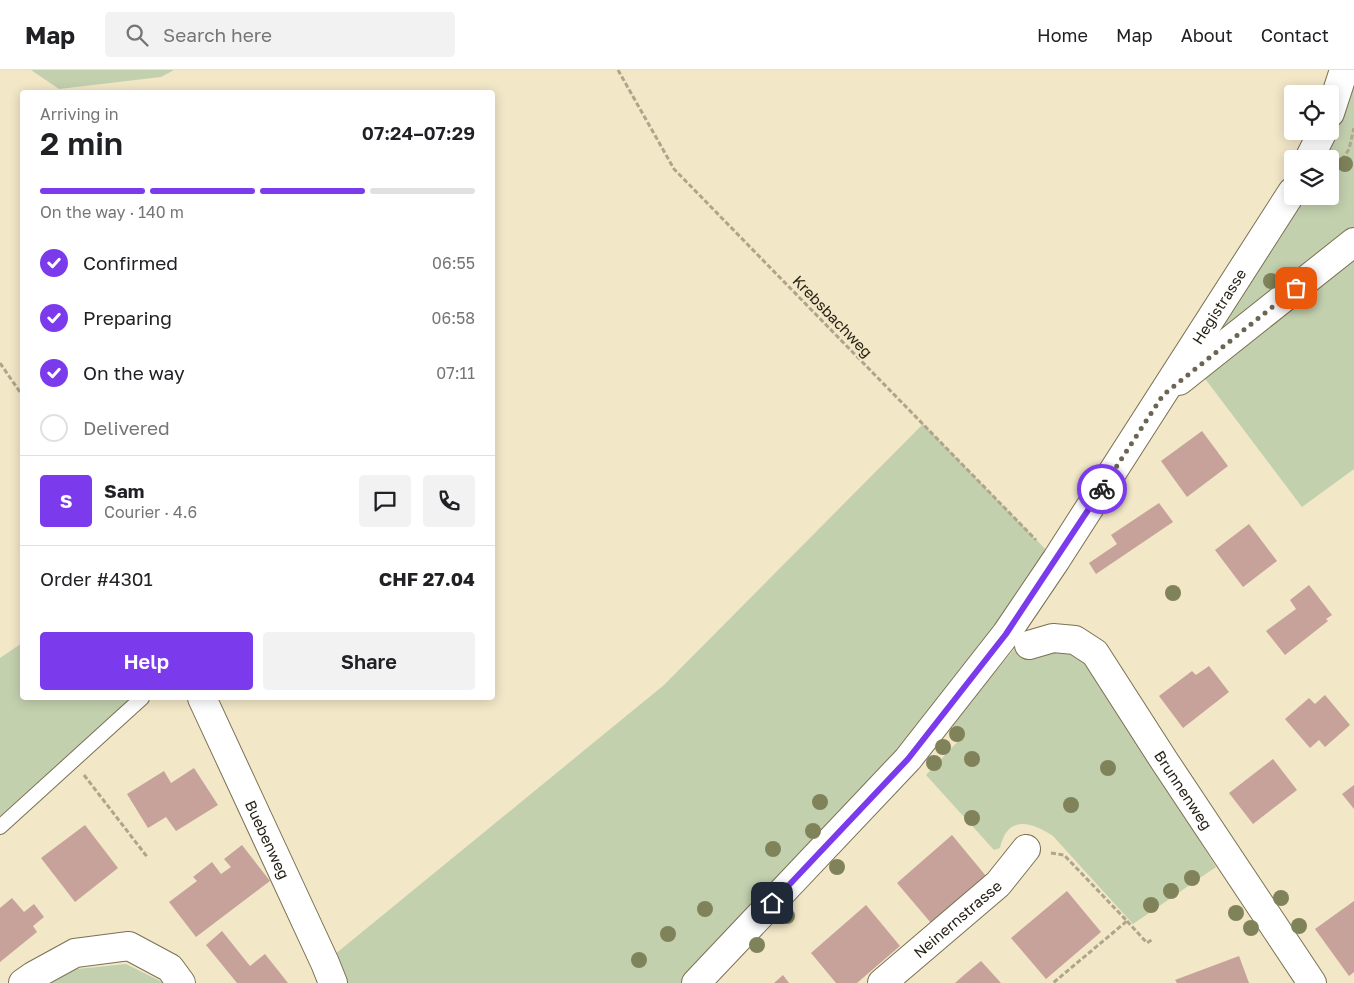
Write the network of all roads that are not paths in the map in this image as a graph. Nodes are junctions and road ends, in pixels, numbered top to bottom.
1 (1344, 70) edge
2 (1339, 85) edge
3 (1284, 205) edge
4 (1354, 242) edge
5 (1163, 395) junction
6 (1029, 645) dead end
7 (140, 700) edge
8 (203, 700) edge
9 (0, 828) edge
10 (1026, 849) road end
11 (23, 983) edge
12 (181, 983) edge
13 (333, 983) edge
14 (696, 983) edge
15 (882, 983) edge
16 (1312, 983) edge

1 - 2 street
3 - 5 street, Hegistrasse
4 - 5 street
5 - 14 street, Hegistrasse
6 - 16 street, Brunnenweg
7 - 9 lane
8 - 13 street, Buebenweg
10 - 15 street, Neinernstrasse
11 - 12 street

